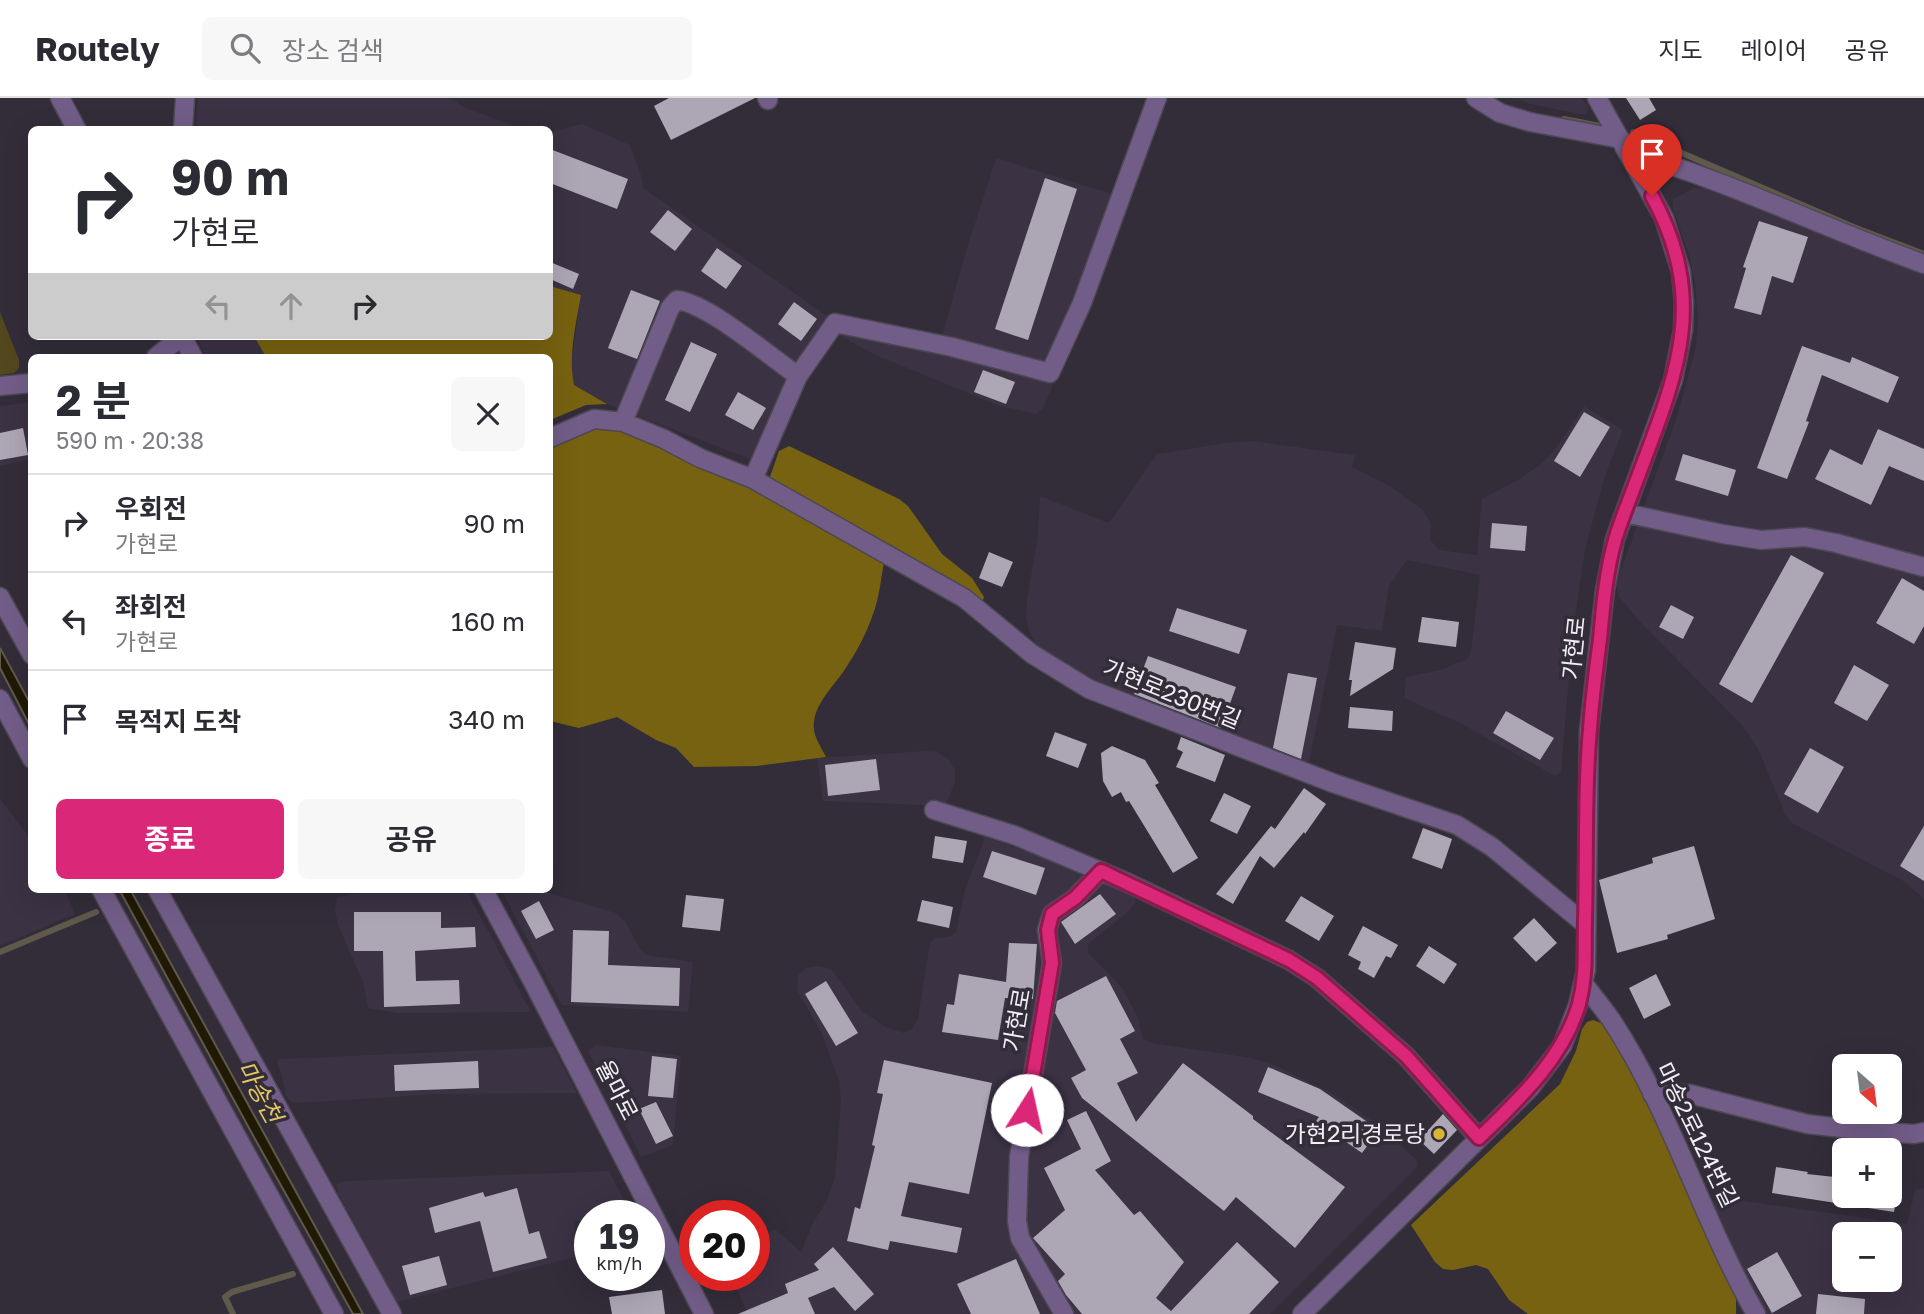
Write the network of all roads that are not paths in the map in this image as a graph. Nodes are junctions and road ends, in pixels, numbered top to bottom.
1 (61, 98) edge
2 (185, 98) edge
3 (1157, 98) edge
4 (1476, 98) edge
5 (1597, 98) edge
6 (74, 126) edge
7 (183, 126) edge
8 (1624, 145) junction
9 (1924, 264) edge
10 (177, 340) edge
11 (160, 354) edge
12 (797, 376) junction
13 (28, 383) edge
14 (0, 386) edge
15 (622, 422) junction
16 (553, 437) edge
17 (752, 479) junction
18 (1625, 513) junction
19 (1924, 567) edge
20 (0, 597) edge
21 (28, 648) edge
22 (0, 699) edge
23 (28, 752) edge
24 (934, 810) dead end
25 (1101, 871) junction
26 (103, 893) edge
27 (159, 893) edge
28 (484, 893) edge
29 (1585, 925) junction
30 (1583, 983) junction
31 (1652, 1094) junction
32 (1924, 1132) edge
33 (1479, 1138) junction
34 (334, 1314) edge
35 (392, 1314) edge
36 (704, 1314) edge
37 (1064, 1314) edge
38 (1302, 1314) edge
39 (1756, 1314) edge

1 - 6 street
2 - 7 street
3 - 12 street
4 - 8 street
5 - 8 street, 가현로
8 - 9 street
8 - 18 street, 가현로
10 - 11 street
12 - 15 street
12 - 17 street
13 - 14 street
15 - 16 street, 가현로230번길
15 - 17 street, 가현로230번길
17 - 29 street, 가현로230번길
18 - 19 street
18 - 29 street, 가현로
20 - 21 street
22 - 23 street
24 - 25 street
25 - 33 street
25 - 37 street, 가현로
26 - 34 street
27 - 35 street
28 - 36 street, 율마로
29 - 30 street, 가현로
30 - 31 street, 마송2로124번길
30 - 33 street, 가현로
31 - 32 street
31 - 39 street, 마송2로124번길
33 - 38 street, 가현로

